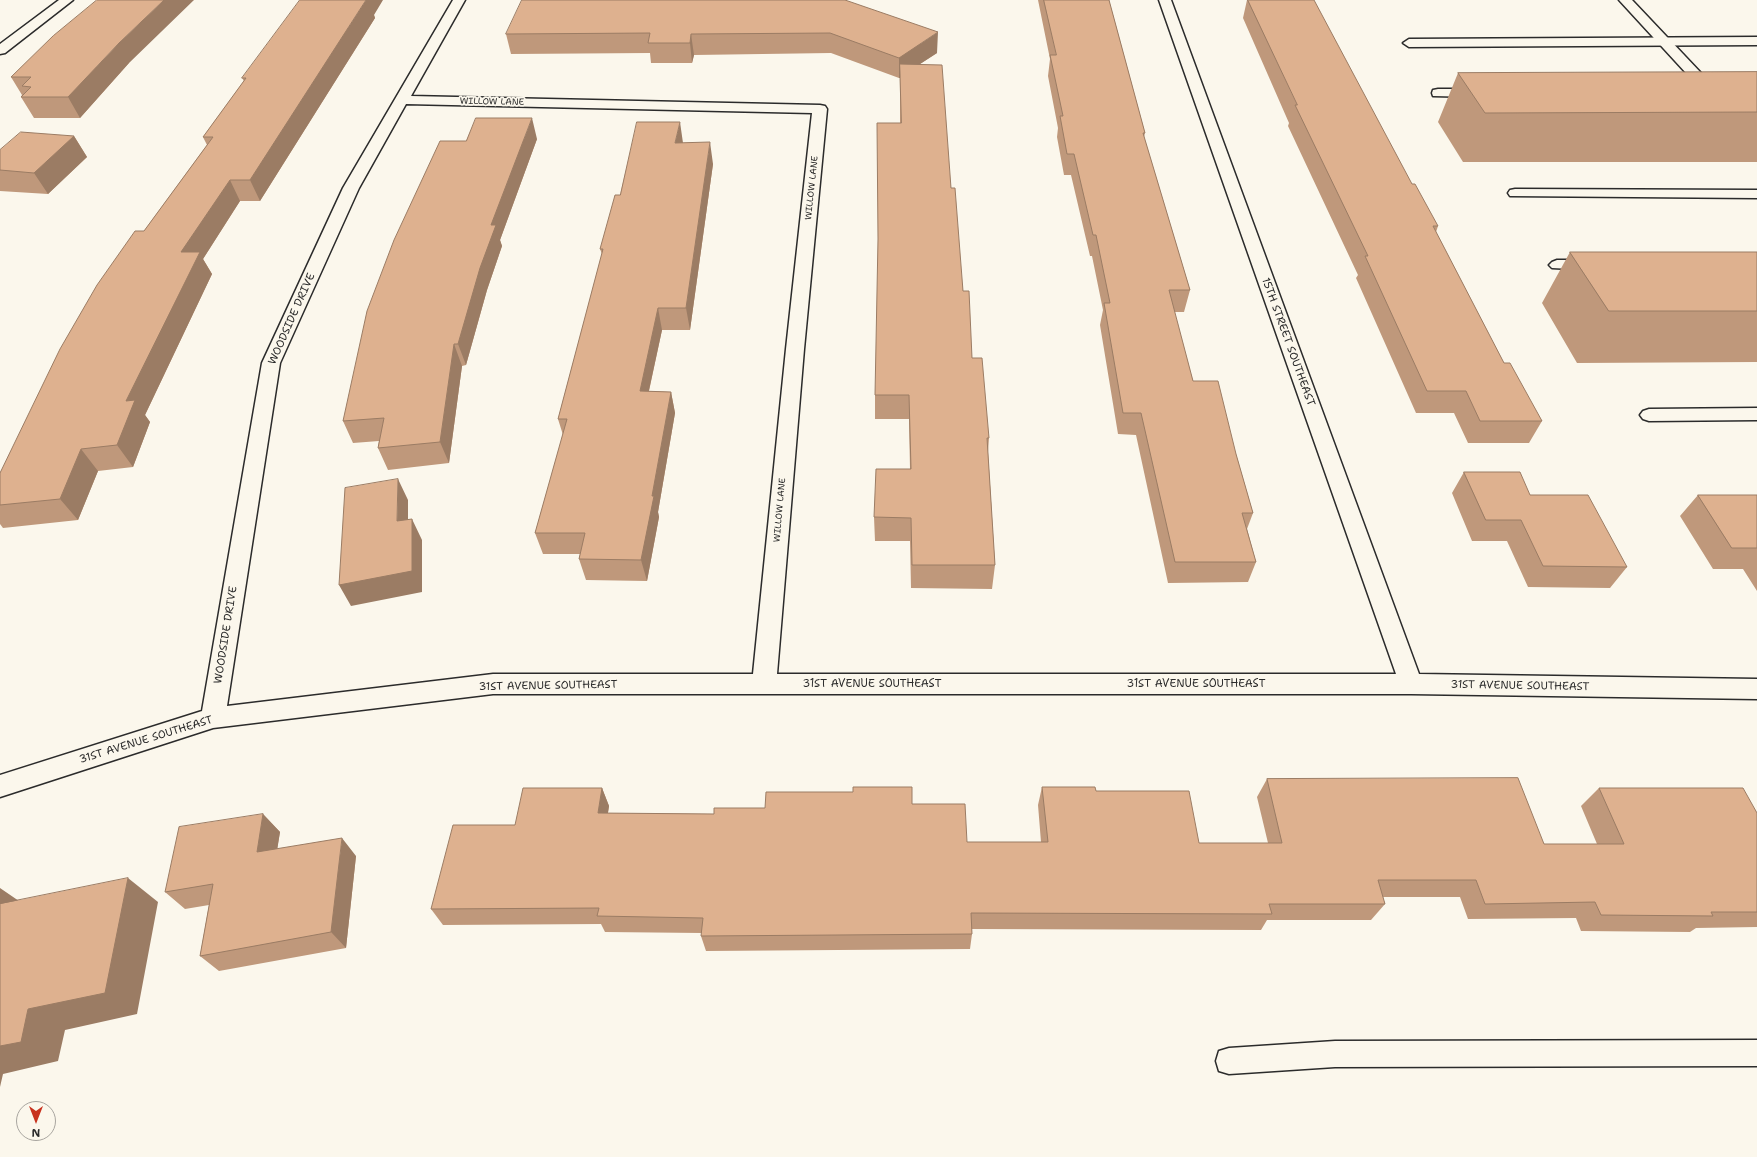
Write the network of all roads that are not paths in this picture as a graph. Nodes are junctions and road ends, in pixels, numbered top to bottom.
1 (67, 0) edge
2 (459, 0) edge
3 (1165, 0) edge
4 (1625, 0) edge
5 (1757, 40) edge
6 (1664, 41) junction
7 (1409, 43) dead end
8 (0, 50) edge
9 (1696, 92) edge
10 (1711, 92) junction
11 (1438, 93) dead end
12 (1485, 93) edge
13 (1724, 98) edge
14 (401, 100) junction
15 (1515, 193) dead end
16 (1757, 194) edge
17 (1557, 265) dead end
18 (1603, 265) edge
19 (1757, 414) edge
20 (1649, 415) dead end
21 (764, 684) junction
22 (1411, 684) junction
23 (1757, 689) edge
24 (213, 718) junction
25 (0, 786) edge
26 (1757, 1053) edge
27 (1229, 1061) dead end

1 - 8 street
2 - 14 street, WOODSIDE DRIVE
3 - 22 street, 15TH STREET SOUTHEAST
4 - 6 street
5 - 6 lane
6 - 7 lane
6 - 10 street
9 - 10 lane
10 - 13 street
11 - 12 lane
14 - 21 street, WILLOW LANE
14 - 24 street, WOODSIDE DRIVE
15 - 16 lane
17 - 18 lane
19 - 20 lane
21 - 22 street, 31ST AVENUE SOUTHEAST
21 - 24 street, 31ST AVENUE SOUTHEAST
22 - 23 street, 31ST AVENUE SOUTHEAST
24 - 25 street, 31ST AVENUE SOUTHEAST
26 - 27 lane

